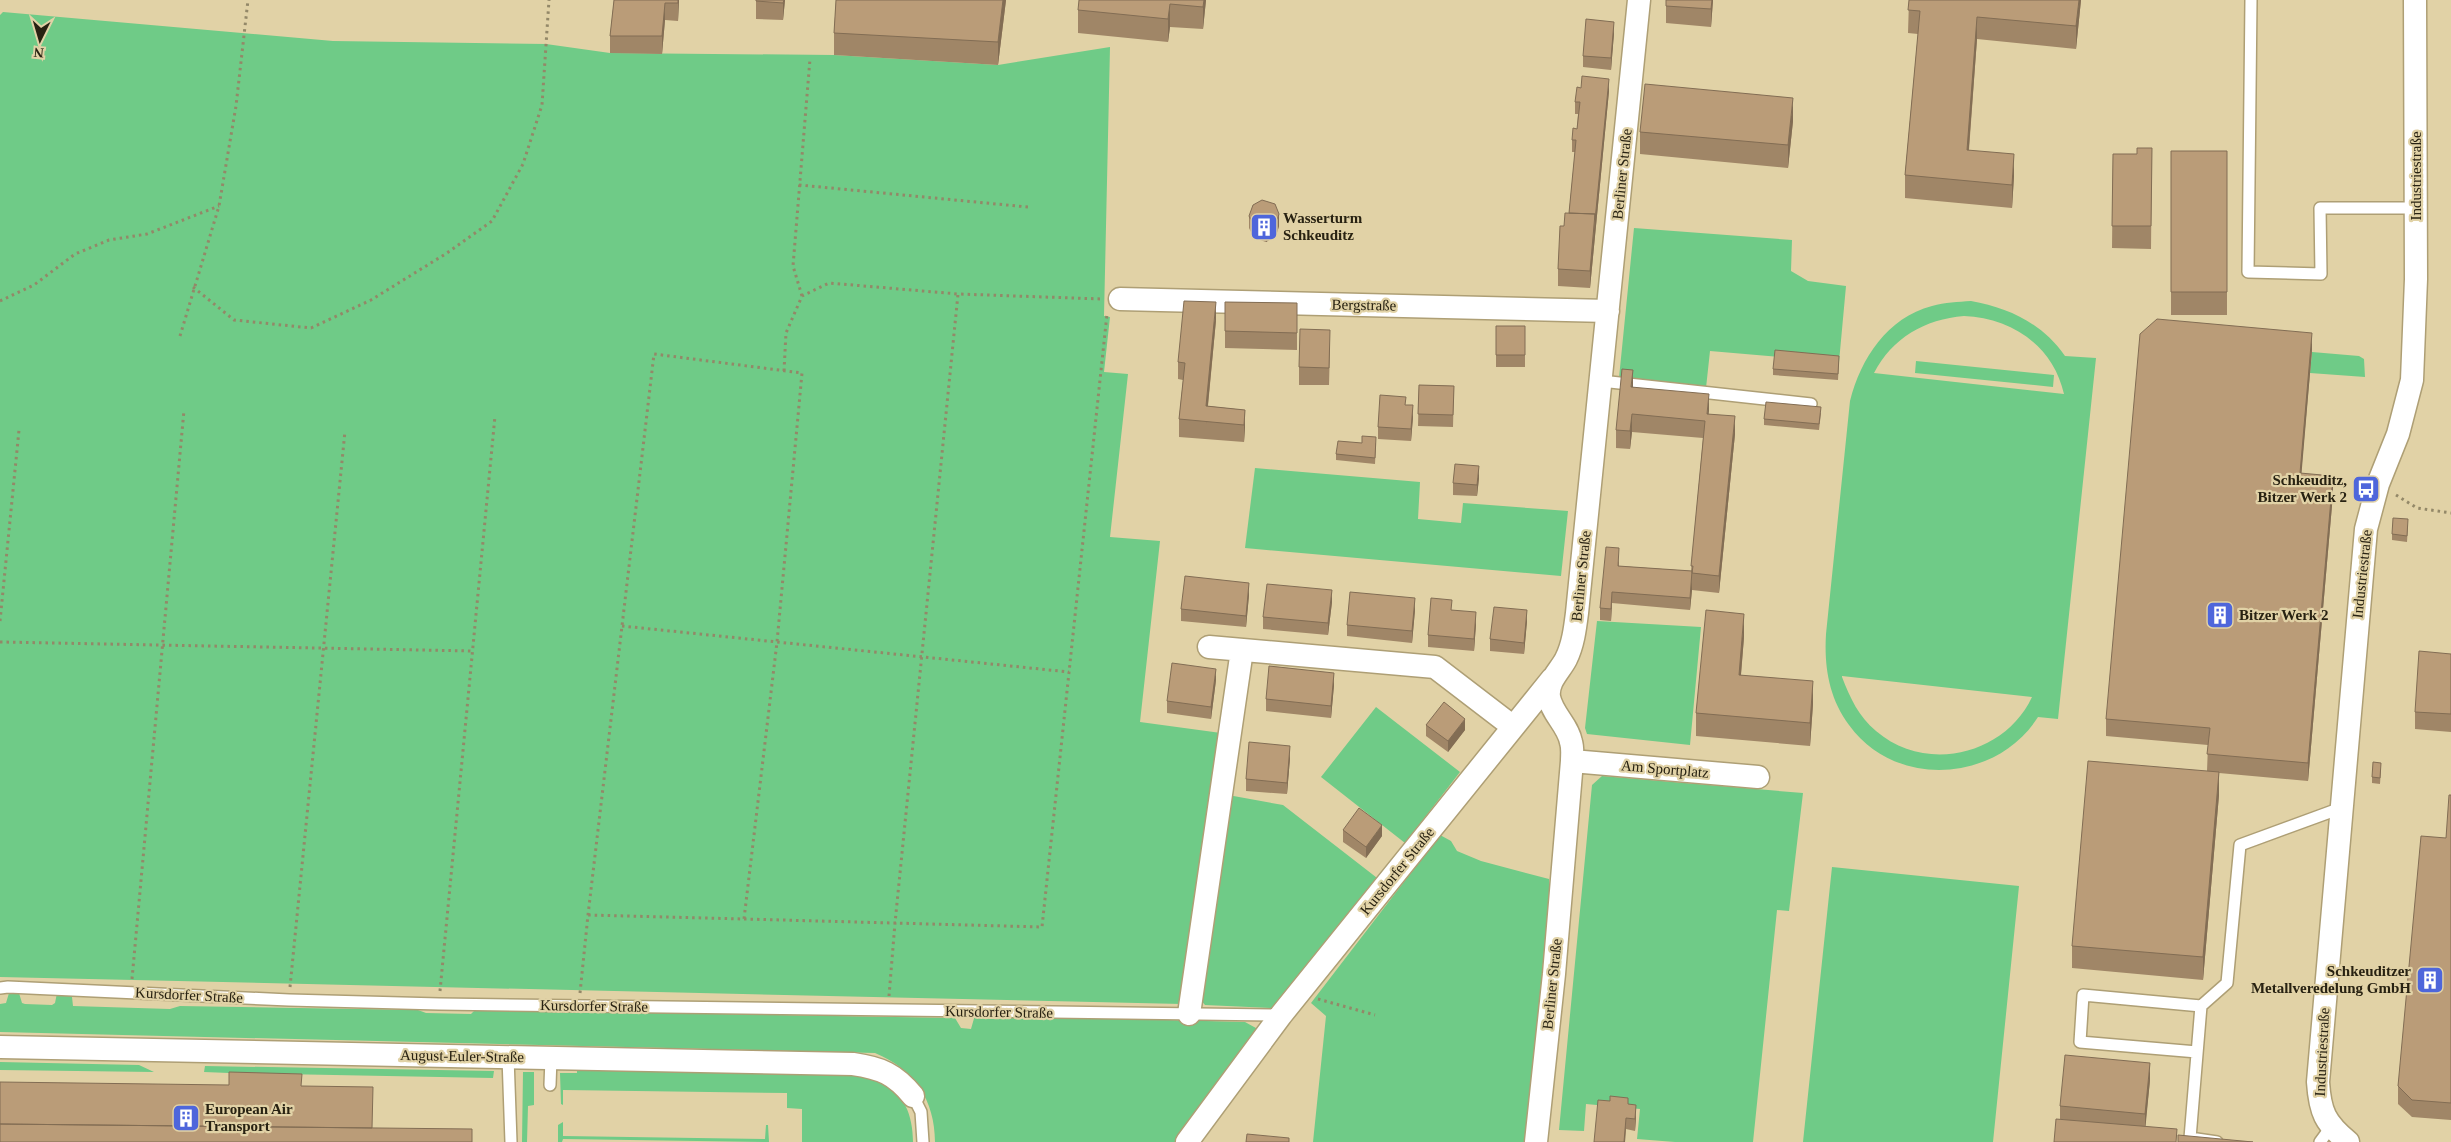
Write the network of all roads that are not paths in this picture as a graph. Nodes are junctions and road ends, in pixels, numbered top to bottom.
1 (1639, 0) edge
2 (2251, 0) edge
3 (2416, 0) edge
4 (2416, 208) junction
5 (1120, 299) road end
6 (1608, 311) junction
7 (1601, 381) junction
8 (1811, 404) edge
9 (1210, 647) dead end
10 (1242, 650) junction
11 (1552, 680) junction
12 (1512, 726) junction
13 (1572, 761) junction
14 (1758, 777) dead end
15 (2341, 808) junction
16 (0, 988) edge
17 (2201, 1006) junction
18 (1189, 1014) junction
19 (1281, 1015) junction
20 (0, 1047) edge
21 (2197, 1052) junction
22 (508, 1057) junction
23 (551, 1058) junction
24 (550, 1085) dead end
25 (913, 1096) joint
26 (2325, 1135) edge
27 (511, 1142) edge
28 (923, 1142) edge
29 (1187, 1142) edge
30 (1536, 1142) edge
31 (2217, 1142) edge
32 (2348, 1142) edge

1 - 6 street, Berliner Straße
2 - 4 lane
3 - 4 street, Industriestraße
4 - 15 street, Industriestraße
5 - 6 street, Bergstraße
6 - 7 street, Berliner Straße
7 - 8 lane
7 - 11 street, Berliner Straße
9 - 10 street
10 - 12 street
10 - 18 street
11 - 12 street, Kursdorfer Straße
11 - 13 street, Berliner Straße
12 - 19 street, Kursdorfer Straße
13 - 14 street, Am Sportplatz
13 - 30 street, Berliner Straße
15 - 17 lane
15 - 26 street, Industriestraße
16 - 18 lane, Kursdorfer Straße
17 - 21 lane
17 - 21 lane
18 - 19 lane, Kursdorfer Straße
19 - 29 street, Kursdorfer Straße
20 - 22 street, August-Euler-Straße
21 - 31 lane
22 - 23 street, August-Euler-Straße
22 - 27 lane
23 - 24 lane
23 - 25 street, August-Euler-Straße
25 - 28 lane
26 - 32 street, Industriestraße

